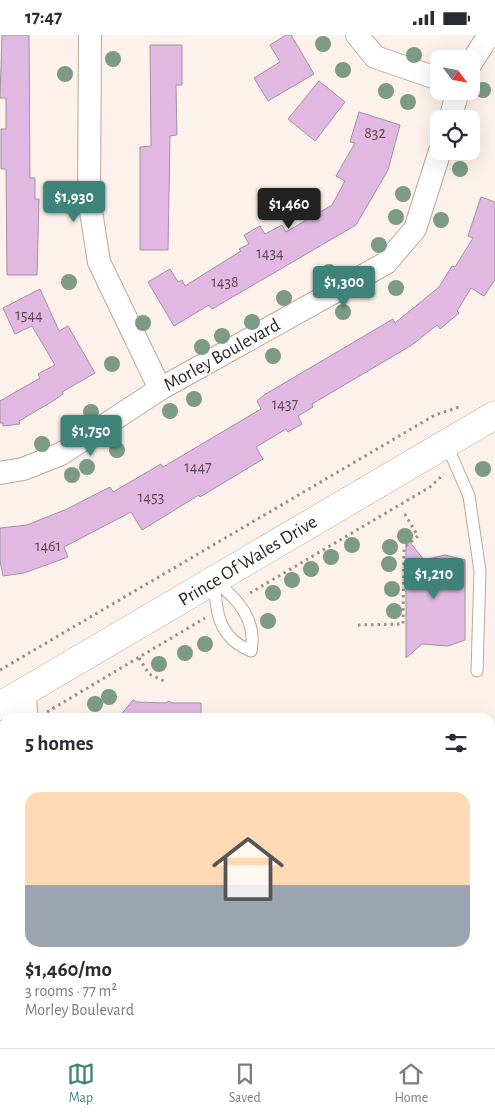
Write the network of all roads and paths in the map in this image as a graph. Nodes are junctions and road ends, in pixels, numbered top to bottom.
1 (90, 35) edge
2 (357, 35) edge
3 (489, 35) edge
4 (479, 50) edge
5 (430, 76) edge
6 (437, 160) edge
7 (160, 389) junction
8 (464, 406) dead end
9 (495, 415) edge
10 (451, 454) junction
11 (0, 473) edge
12 (403, 511) dead end
13 (215, 581) junction
14 (238, 600) junction
15 (216, 612) junction
16 (358, 625) dead end
17 (139, 658) junction
18 (0, 670) edge
19 (478, 671) dead end
20 (164, 681) dead end
21 (0, 706) edge
22 (33, 707) edge

1 - 7 street
2 - 5 street
3 - 4 street
6 - 7 street, Morley Boulevard
7 - 11 street, Morley Boulevard
8 - 18 path
9 - 10 main road, Prince Of Wales Drive
10 - 13 main road, Prince Of Wales Drive
10 - 14 path
10 - 19 lane
12 - 16 path
13 - 14 lane
13 - 15 lane
13 - 22 main road, Prince Of Wales Drive
14 - 15 lane
15 - 17 path
17 - 20 path
17 - 22 path
21 - 22 main road, Prince Of Wales Drive

